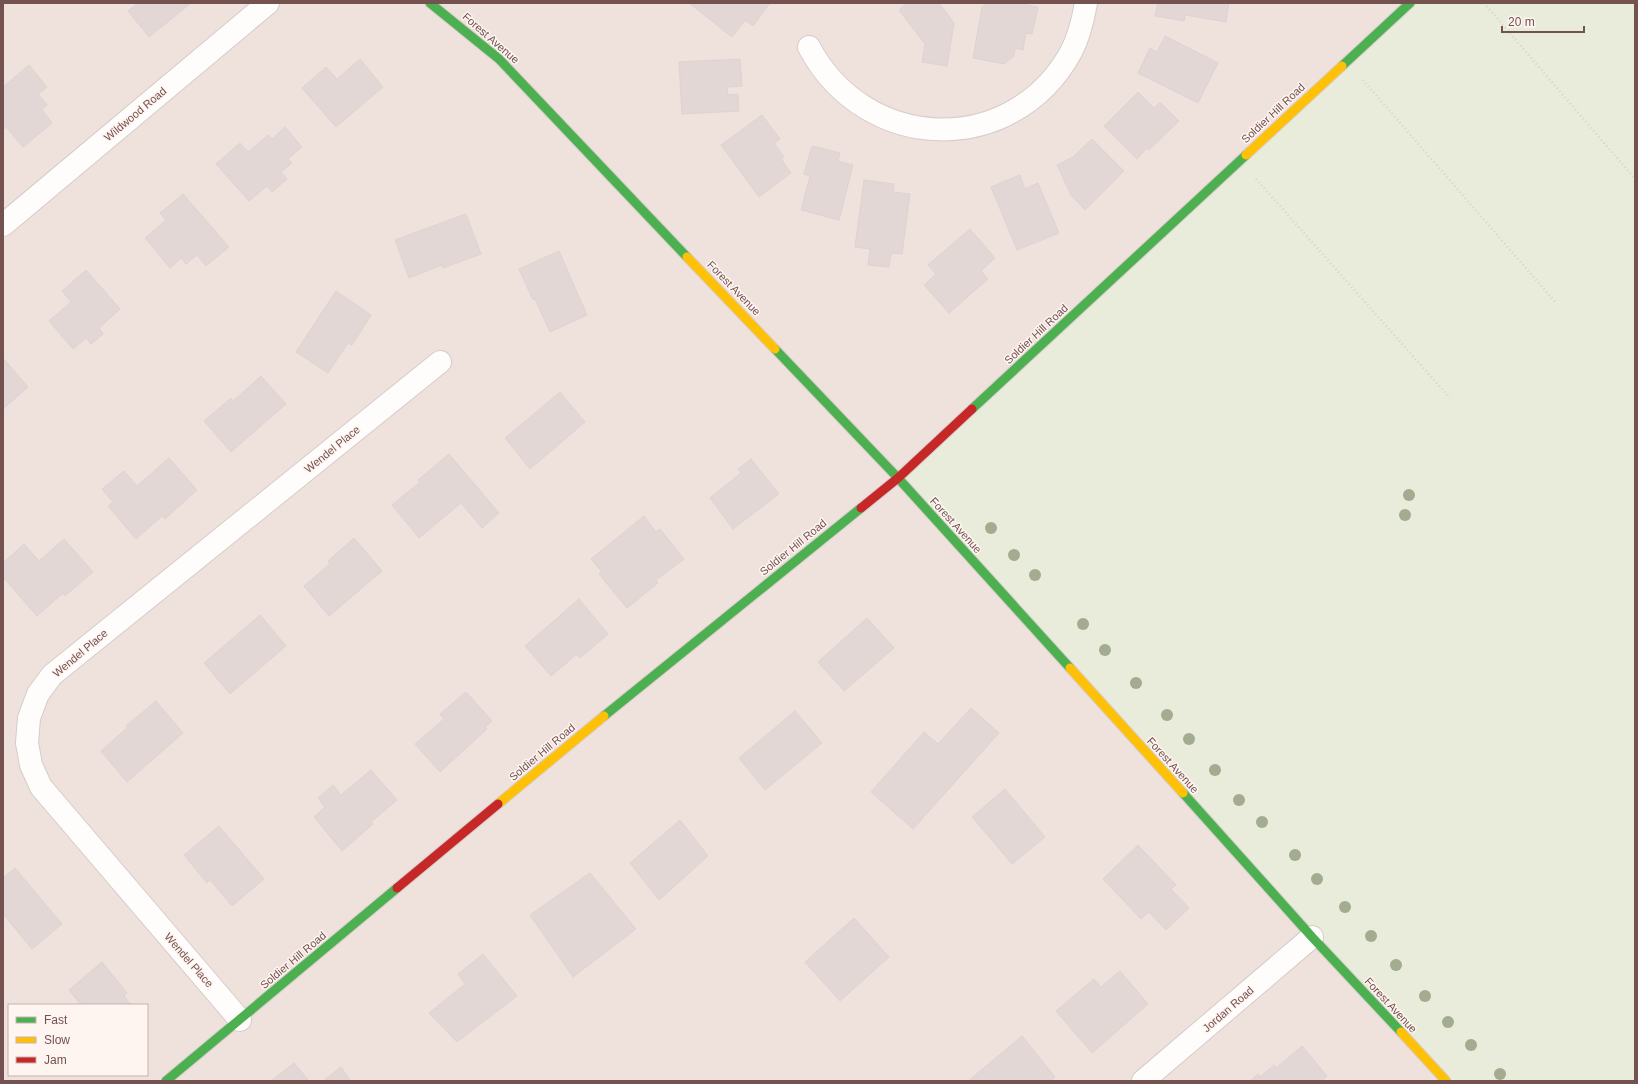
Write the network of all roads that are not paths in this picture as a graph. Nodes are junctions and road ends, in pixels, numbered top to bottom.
1 (268, 3) edge
2 (430, 3) edge
3 (1086, 3) edge
4 (1410, 3) edge
5 (809, 47) dead end
6 (3, 225) edge
7 (440, 362) dead end
8 (898, 478) junction
9 (1312, 937) junction
10 (240, 1020) junction
11 (166, 1081) edge
12 (1143, 1081) edge
13 (1446, 1081) edge

1 - 6 street, Wildwood Road
2 - 8 street, Forest Avenue
3 - 5 street
4 - 8 street, Soldier Hill Road
7 - 10 street, Wendel Place
8 - 9 street, Forest Avenue
8 - 10 street, Soldier Hill Road
9 - 12 street, Jordan Road
9 - 13 street, Forest Avenue
10 - 11 street, Soldier Hill Road

